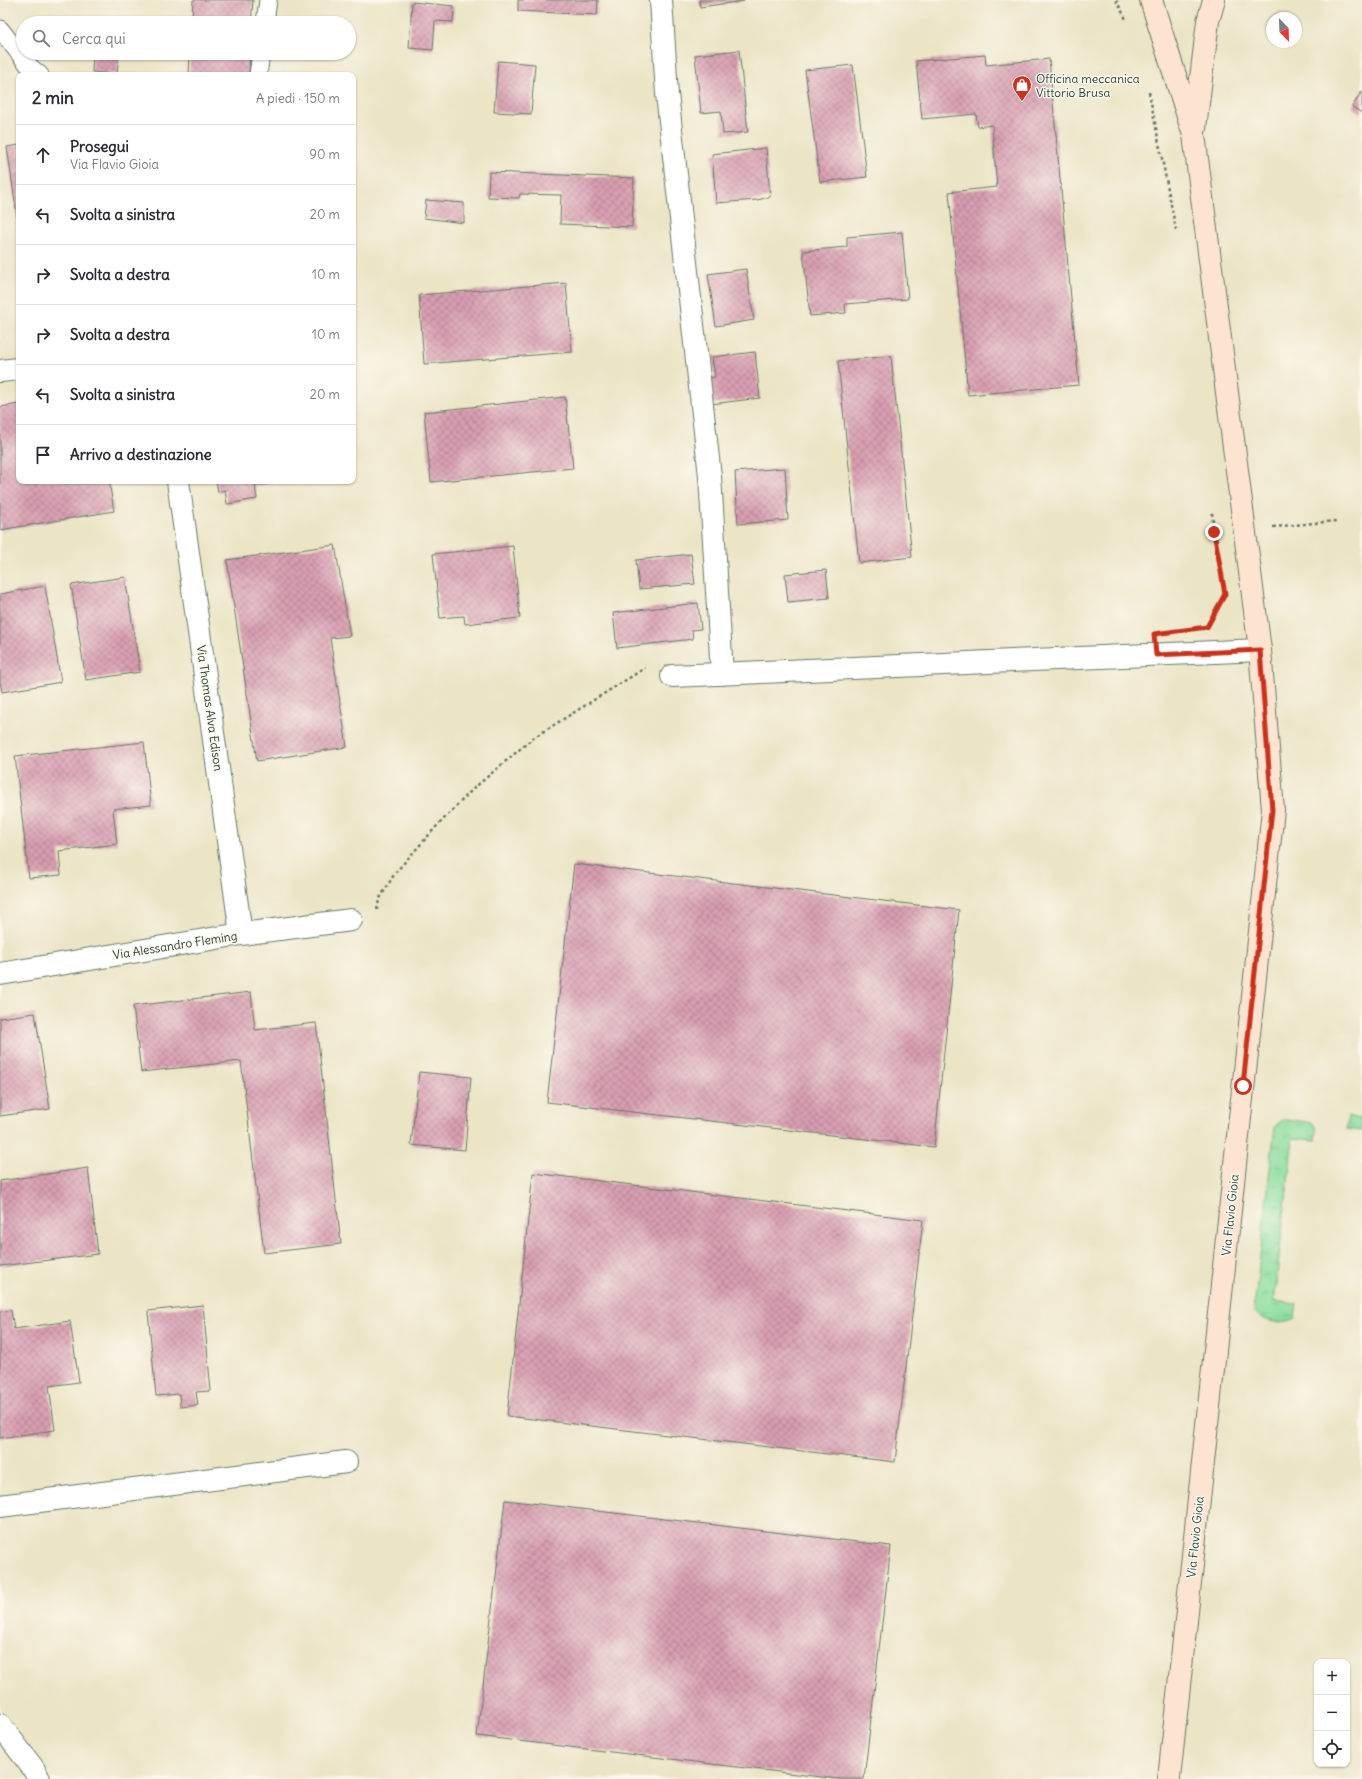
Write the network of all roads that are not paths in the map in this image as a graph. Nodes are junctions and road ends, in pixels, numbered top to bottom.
1 (268, 0) edge
2 (661, 0) edge
3 (1151, 0) edge
4 (1214, 0) edge
5 (266, 16) edge
6 (0, 29) edge
7 (16, 49) edge
8 (25, 60) edge
9 (260, 60) edge
10 (37, 72) edge
11 (258, 72) edge
12 (1194, 135) junction
13 (16, 369) edge
14 (0, 371) edge
15 (178, 484) edge
16 (1260, 650) junction
17 (722, 674) junction
18 (672, 676) dead end
19 (351, 920) dead end
20 (241, 934) junction
21 (0, 974) edge
22 (346, 1462) dead end
23 (0, 1506) edge
24 (0, 1725) edge
25 (39, 1779) edge
26 (1169, 1779) edge

1 - 5 lane
2 - 17 street
3 - 12 main road
4 - 12 main road
6 - 7 lane
8 - 10 lane
9 - 11 lane
12 - 16 main road, Via Flavio Gioia
13 - 14 street
15 - 20 street, Via Thomas Alva Edison
16 - 17 street
16 - 26 main road, Via Flavio Gioia
17 - 18 street
19 - 20 street, Via Alessandro Fleming
20 - 21 street, Via Alessandro Fleming
22 - 23 street
24 - 25 street

